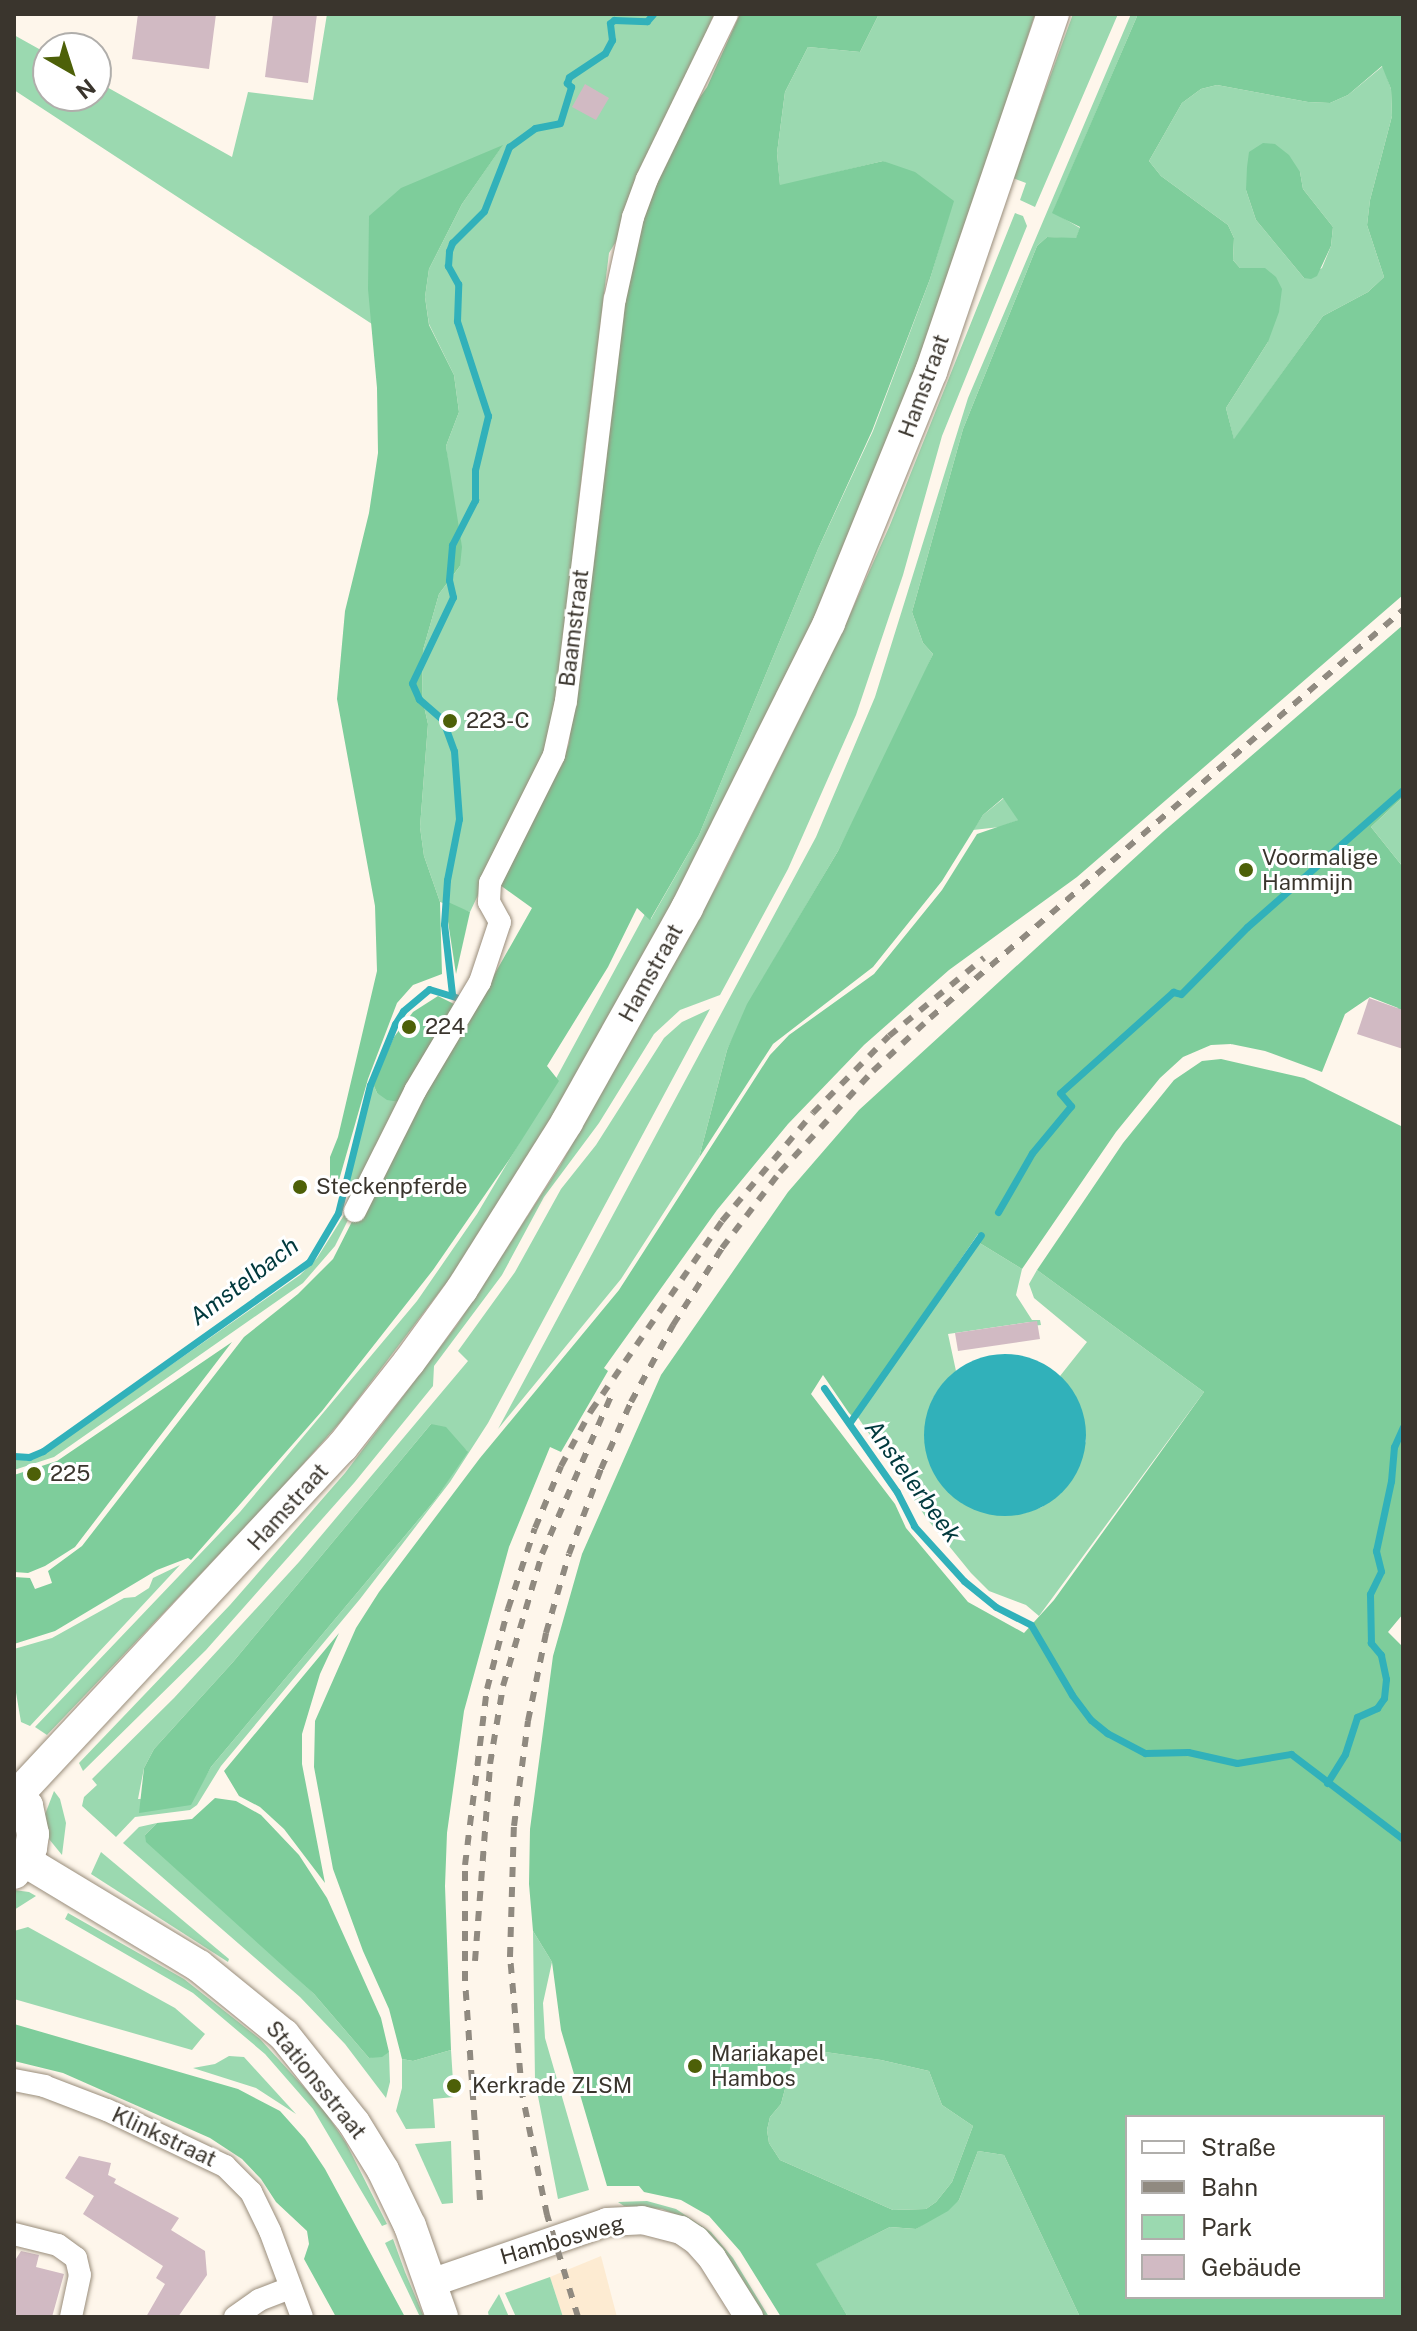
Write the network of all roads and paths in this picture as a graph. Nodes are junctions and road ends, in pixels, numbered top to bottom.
1 (727, 14) edge
2 (1053, 14) edge
3 (355, 1211) dead end
4 (16, 1793) edge
5 (19, 1867) edge
6 (14, 2080) edge
7 (14, 2234) edge
8 (431, 2283) junction
9 (291, 2288) junction
10 (71, 2317) edge
11 (235, 2317) edge
12 (302, 2317) edge
13 (442, 2317) edge
14 (749, 2317) edge

1 - 3 street, Baamstraat
2 - 4 main road, Hamstraat
4 - 5 main road
5 - 8 main road, Stationsstraat
6 - 9 street, Klinkstraat
7 - 10 street
8 - 13 main road, Stationsstraat
8 - 14 street, Hambosweg
9 - 11 street
9 - 12 street, Klinkstraat

